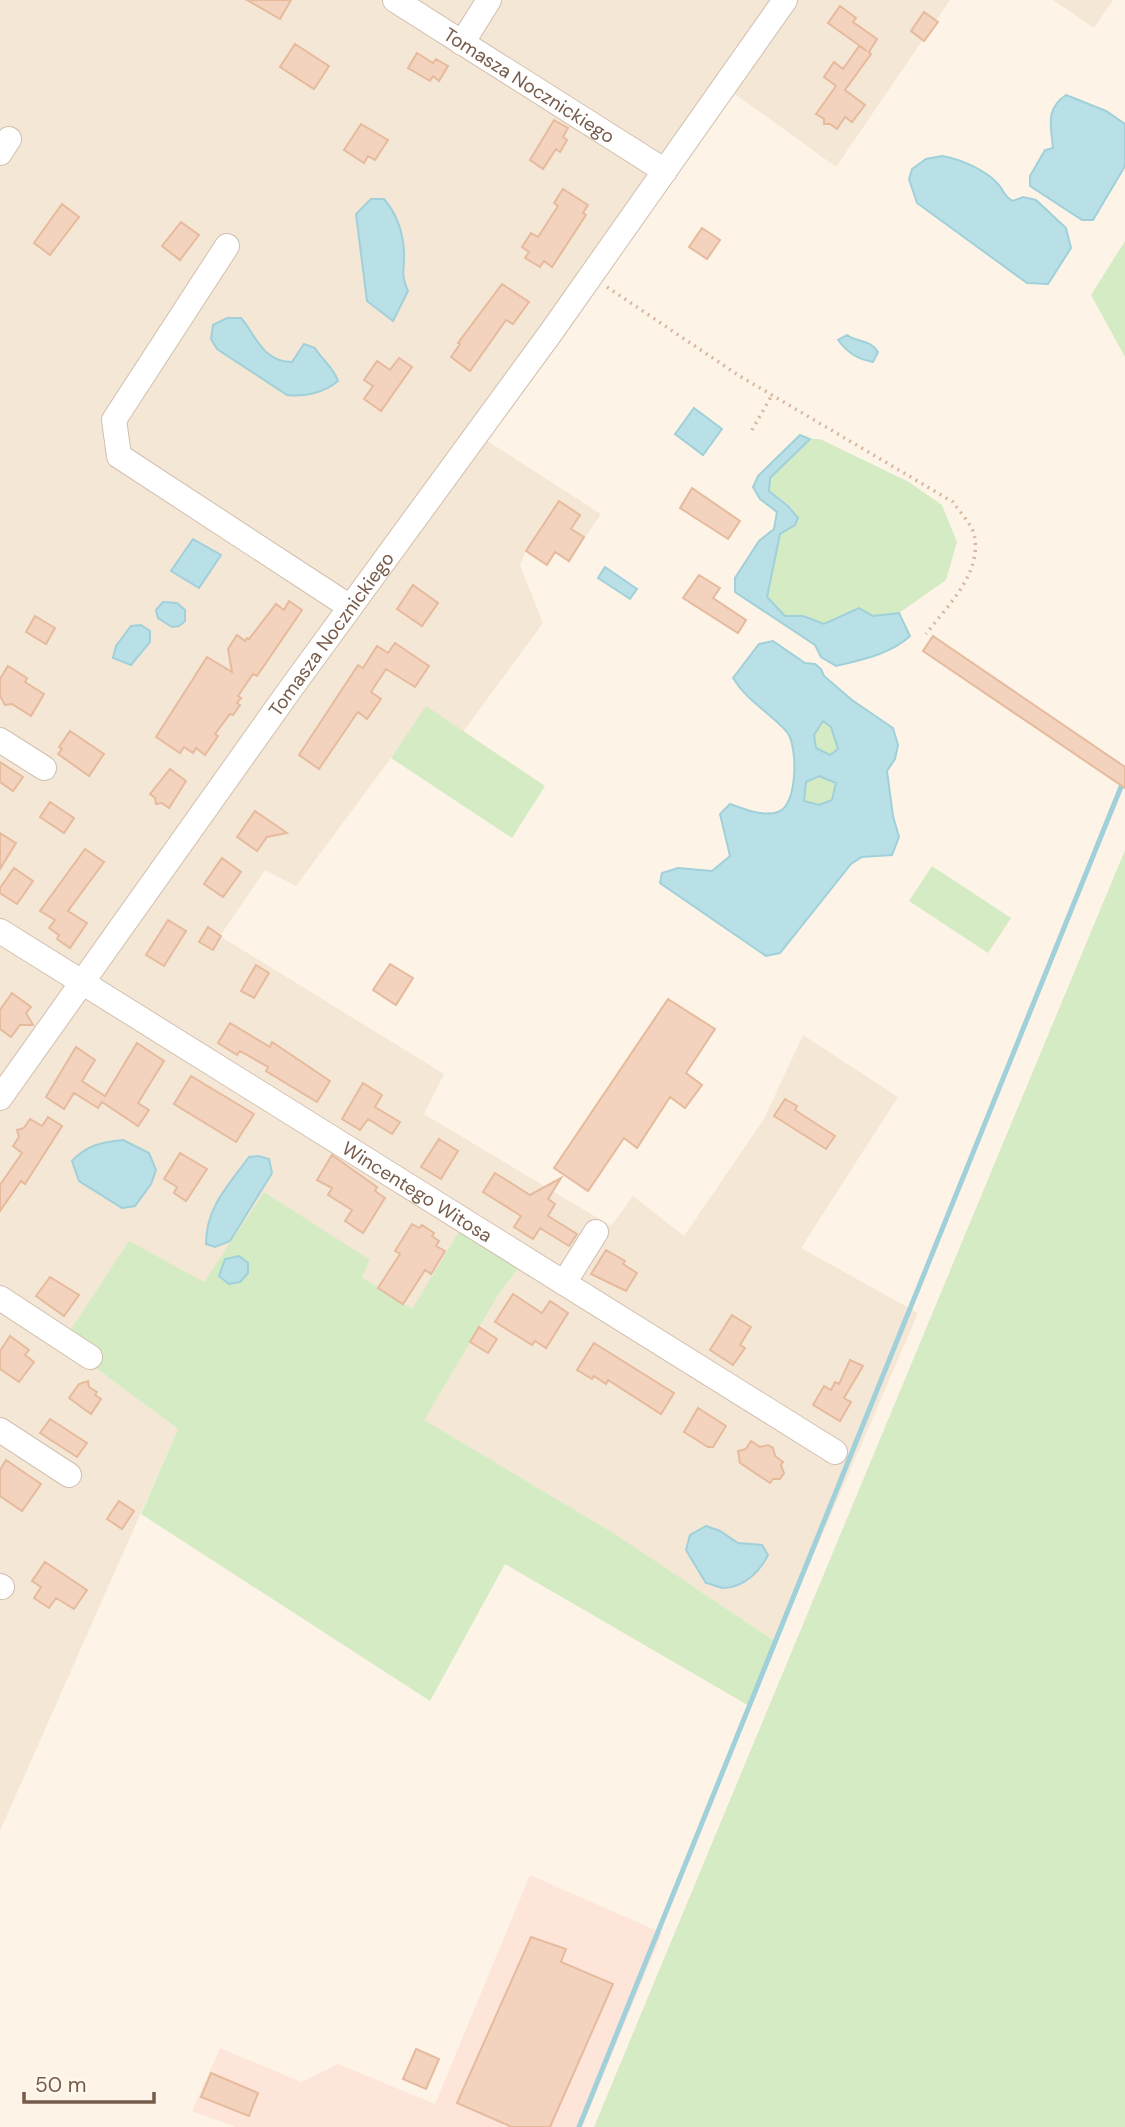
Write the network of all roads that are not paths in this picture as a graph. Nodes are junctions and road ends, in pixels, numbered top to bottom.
1 (395, 0) edge
2 (489, 0) edge
3 (785, 0) edge
4 (462, 43) junction
5 (665, 171) junction
6 (227, 246) dead end
7 (350, 607) junction
8 (0, 740) edge
9 (44, 768) dead end
10 (0, 931) edge
11 (82, 982) junction
12 (0, 1098) edge
13 (596, 1232) dead end
14 (564, 1283) junction
15 (0, 1298) edge
16 (90, 1357) dead end
17 (0, 1430) edge
18 (835, 1452) dead end
19 (69, 1475) dead end

1 - 4 street, Tomasza Nocznickiego
2 - 4 street
3 - 5 street, Tomasza Nocznickiego
4 - 5 street, Tomasza Nocznickiego
5 - 7 street, Tomasza Nocznickiego
6 - 7 street
7 - 11 street, Tomasza Nocznickiego
8 - 9 street
10 - 11 street, Wincentego Witosa
11 - 12 street, Tomasza Nocznickiego
11 - 14 street, Wincentego Witosa
13 - 14 street
14 - 18 street, Wincentego Witosa
15 - 16 street
17 - 19 street

